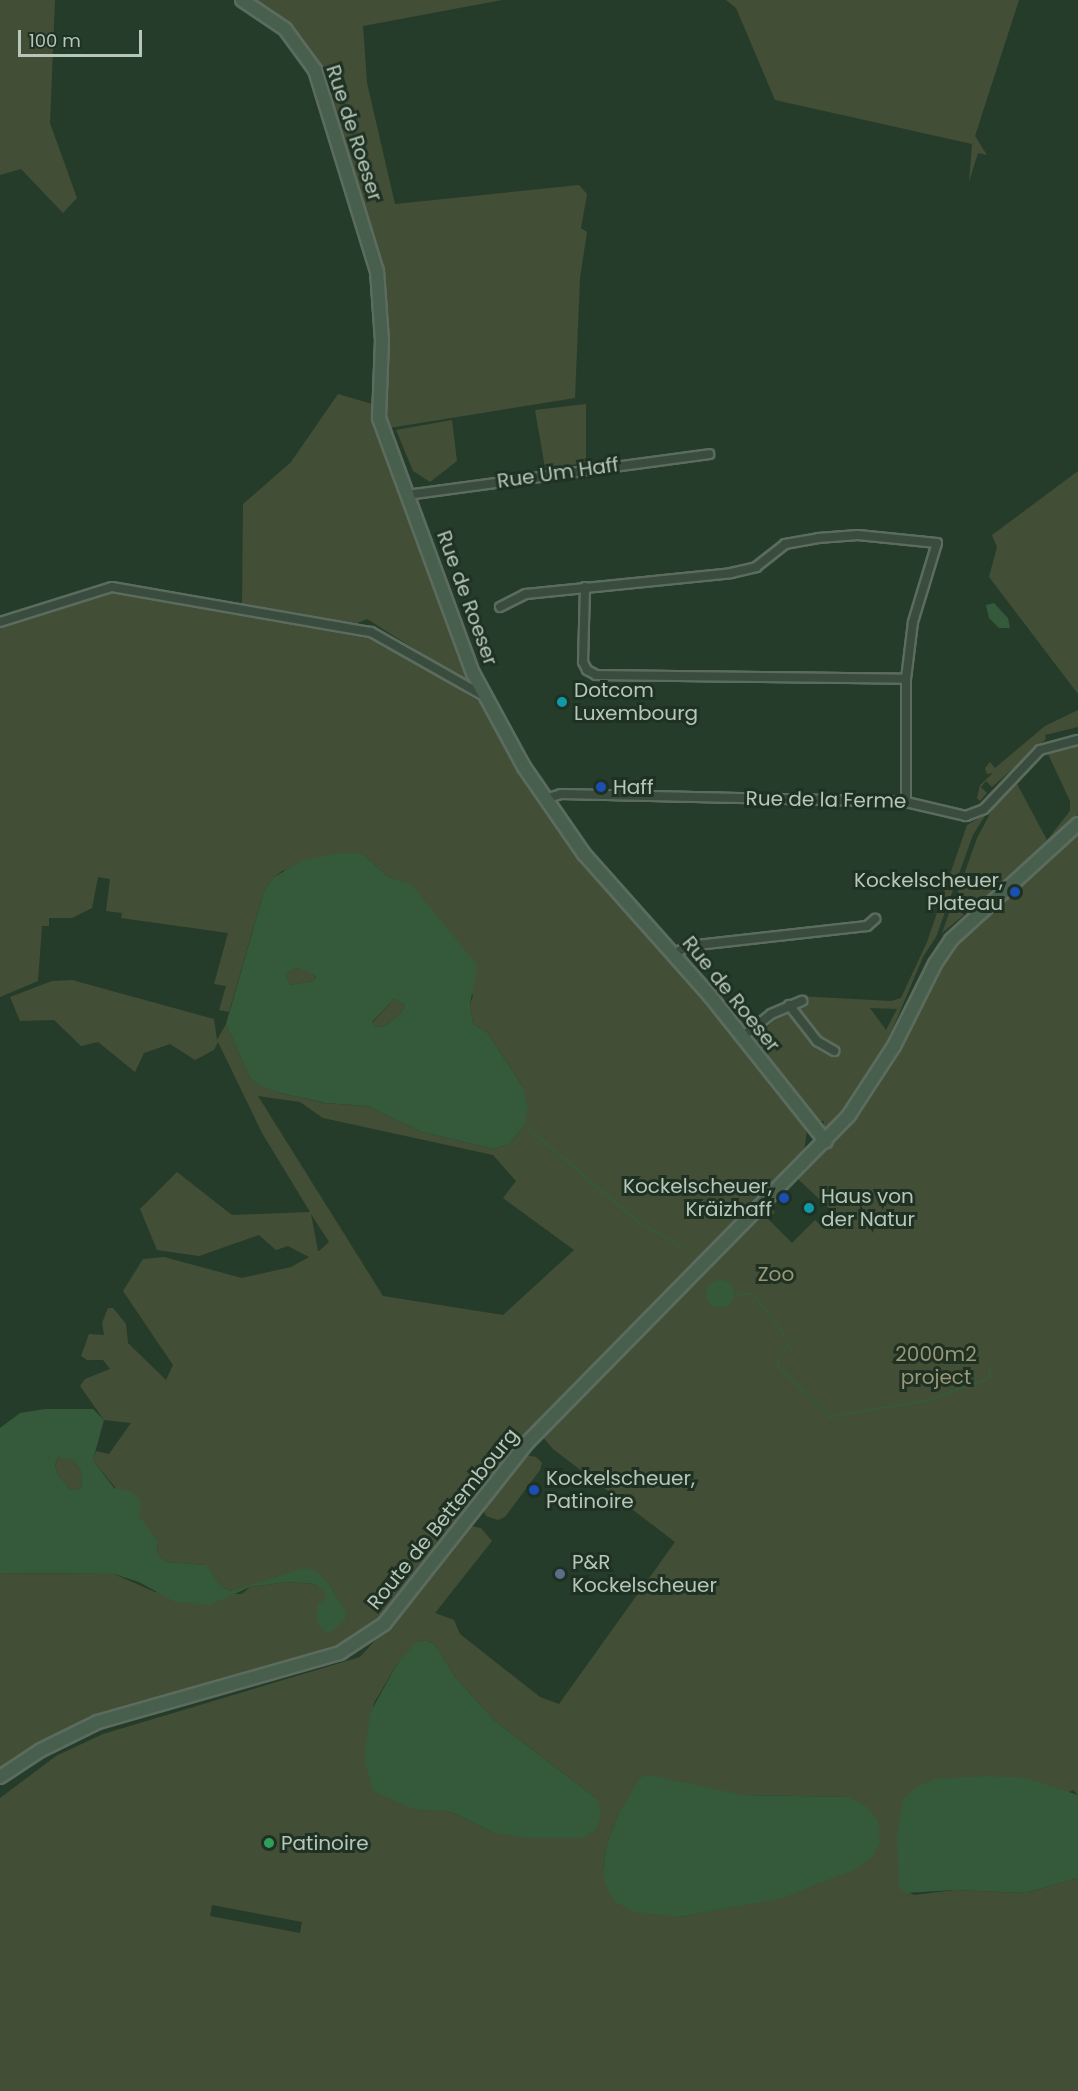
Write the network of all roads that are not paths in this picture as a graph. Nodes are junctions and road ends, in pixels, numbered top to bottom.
1 (242, 0) edge
2 (709, 453) dead end
3 (407, 495) junction
4 (585, 587) junction
5 (500, 607) dead end
6 (0, 622) edge
7 (906, 679) junction
8 (486, 697) junction
9 (1078, 740) edge
10 (545, 799) junction
11 (906, 802) junction
12 (1078, 824) edge
13 (875, 919) dead end
14 (674, 954) junction
15 (802, 1001) dead end
16 (789, 1005) junction
17 (742, 1037) junction
18 (834, 1051) dead end
19 (826, 1142) junction
20 (0, 1777) edge

1 - 3 main road, Rue de Roeser
2 - 3 street, Rue Um Haff
3 - 8 main road, Rue de Roeser
4 - 5 street
4 - 7 street
4 - 7 street
6 - 8 street
7 - 11 street
8 - 10 main road, Rue de Roeser
9 - 11 street, Rue de la Ferme
10 - 11 street, Rue de la Ferme
10 - 14 main road, Rue de Roeser
12 - 19 main road, Route de Bettembourg
13 - 14 street
14 - 17 main road, Rue de Roeser
15 - 16 street
16 - 17 street
16 - 18 street
17 - 19 main road, Rue de Roeser
19 - 20 main road, Route de Bettembourg

